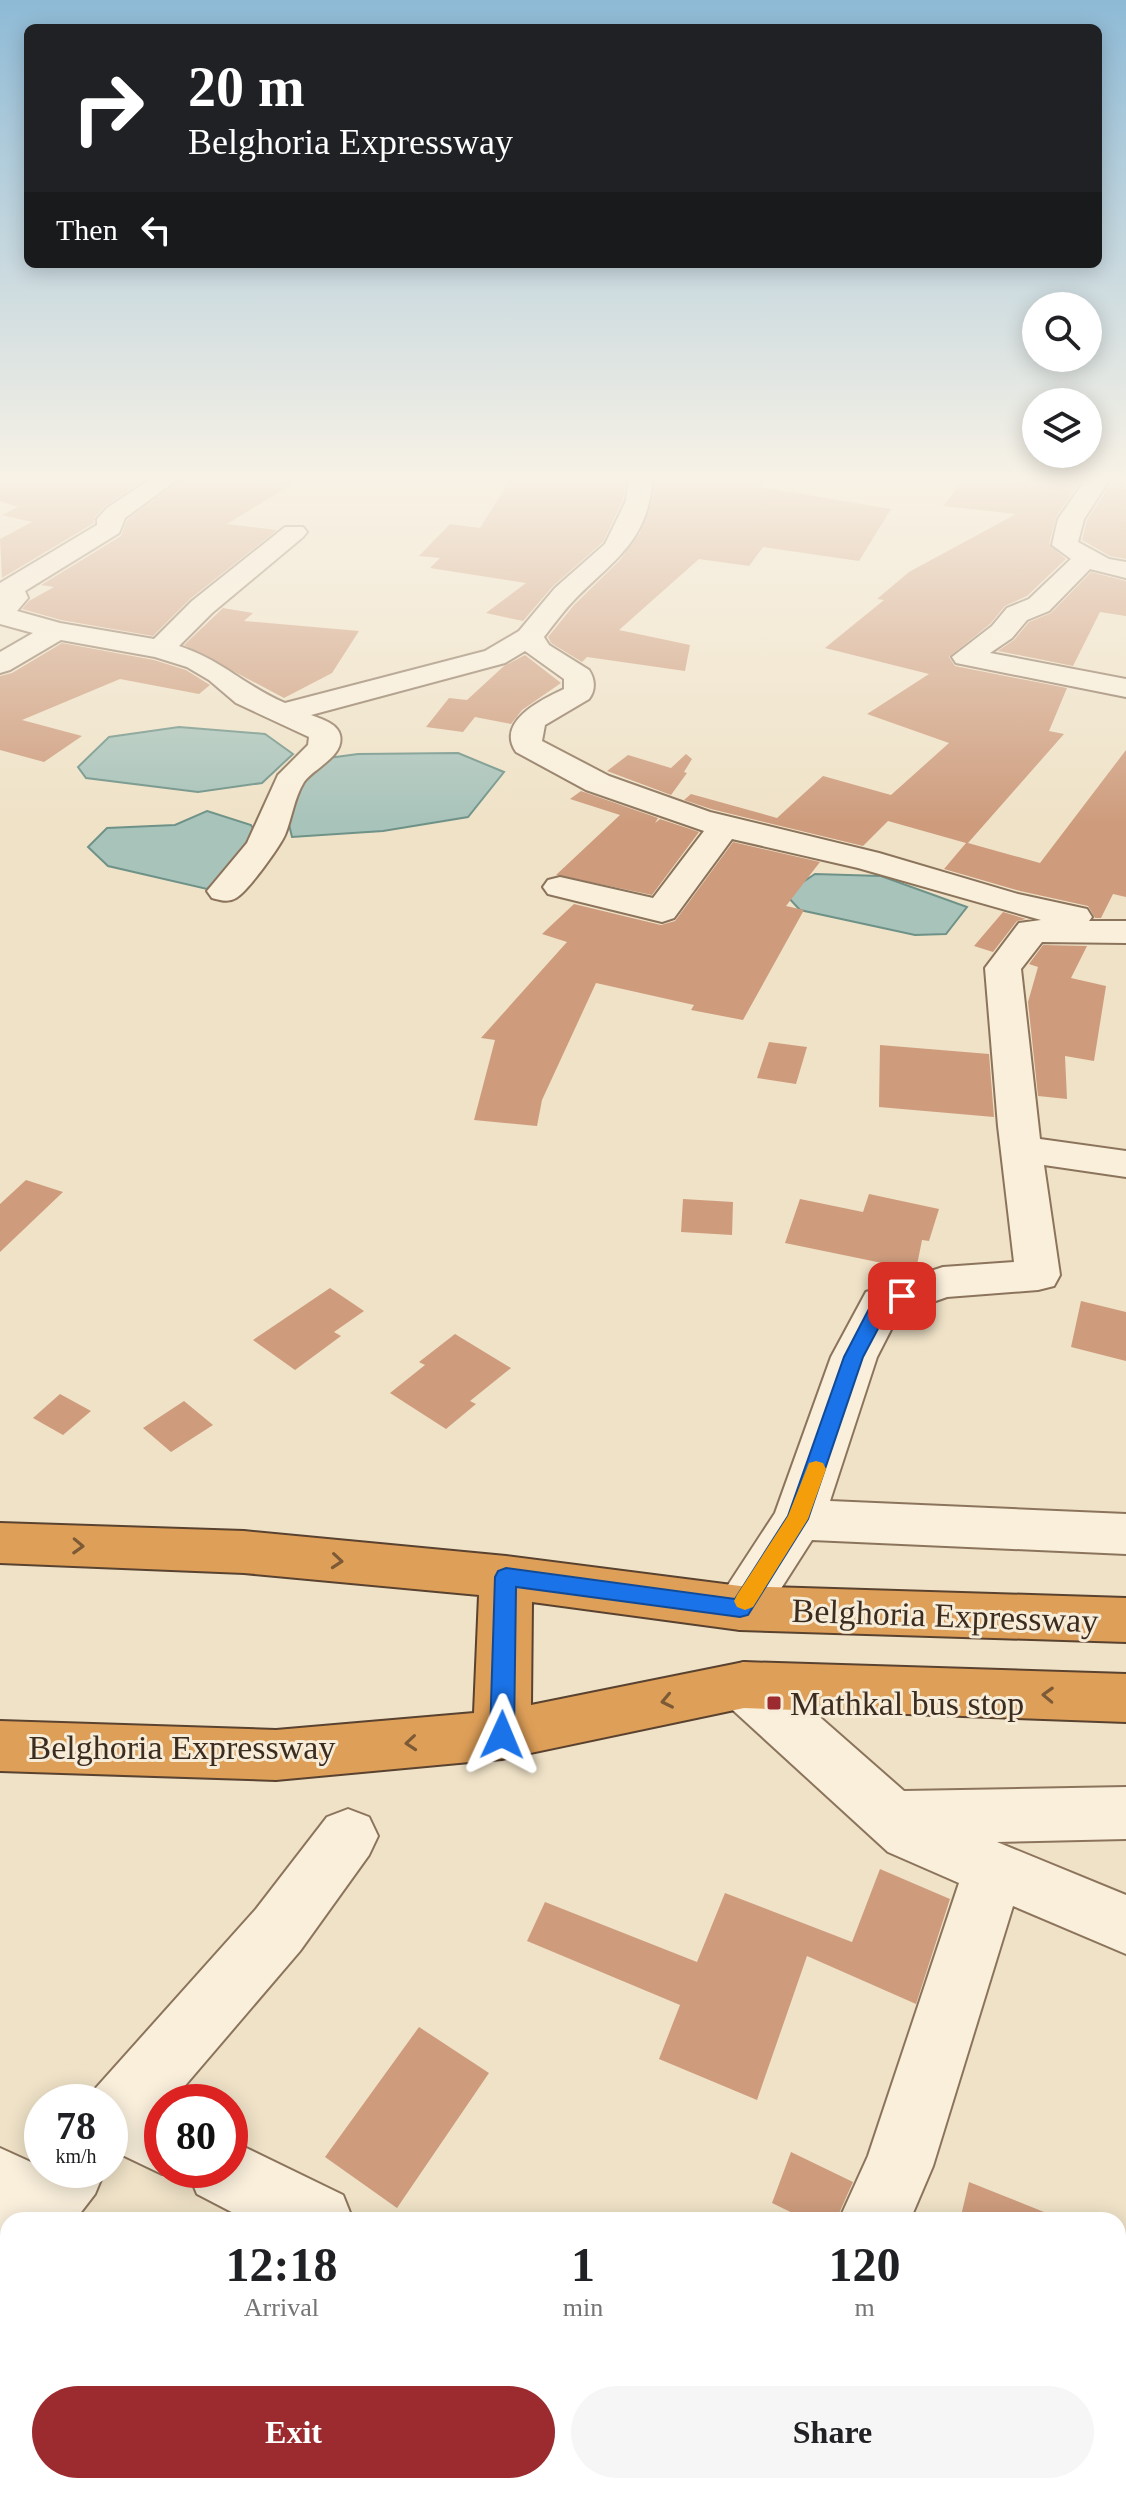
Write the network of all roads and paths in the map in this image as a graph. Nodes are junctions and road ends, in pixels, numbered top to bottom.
1 (222, 590) edge
2 (569, 590) edge
3 (1052, 590) edge
4 (1, 593) edge
5 (57, 631) junction
6 (529, 637) junction
7 (160, 649) junction
8 (0, 664) edge
9 (1126, 688) edge
10 (279, 714) junction
11 (724, 827) junction
12 (560, 887) dead end
13 (224, 891) dead end
14 (1126, 930) edge
15 (1021, 1149) junction
16 (1126, 1164) edge
17 (798, 1519) junction
18 (1126, 1534) edge
19 (0, 1543) edge
20 (506, 1577) junction
21 (740, 1608) junction
22 (1126, 1620) edge
23 (744, 1685) junction
24 (1126, 1698) edge
25 (502, 1735) junction
26 (0, 1746) edge
27 (1126, 1813) edge
28 (893, 1818) junction
29 (348, 1836) dead end
30 (993, 1871) junction
31 (1126, 1925) edge
32 (129, 2126) edge
33 (248, 2184) edge
34 (302, 2212) edge
35 (878, 2212) edge

1 - 7 street
2 - 6 street
3 - 9 street
4 - 5 street
5 - 7 street
5 - 8 street
6 - 10 street
6 - 11 street
7 - 10 street
10 - 13 street
11 - 12 street
11 - 14 street
14 - 15 street
15 - 16 street
15 - 17 street
17 - 18 street
17 - 21 street
19 -> 20 highway, Belghoria Expressway
20 - 21 highway, Belghoria Expressway
20 - 25 highway
21 - 22 highway, Belghoria Expressway
24 -> 23 highway, Belghoria Expressway
23 -> 25 highway, Belghoria Expressway
23 - 28 street
25 -> 26 highway, Belghoria Expressway
27 - 28 street
28 - 30 street
29 - 32 street
30 - 31 street
30 - 35 street
33 - 34 street

